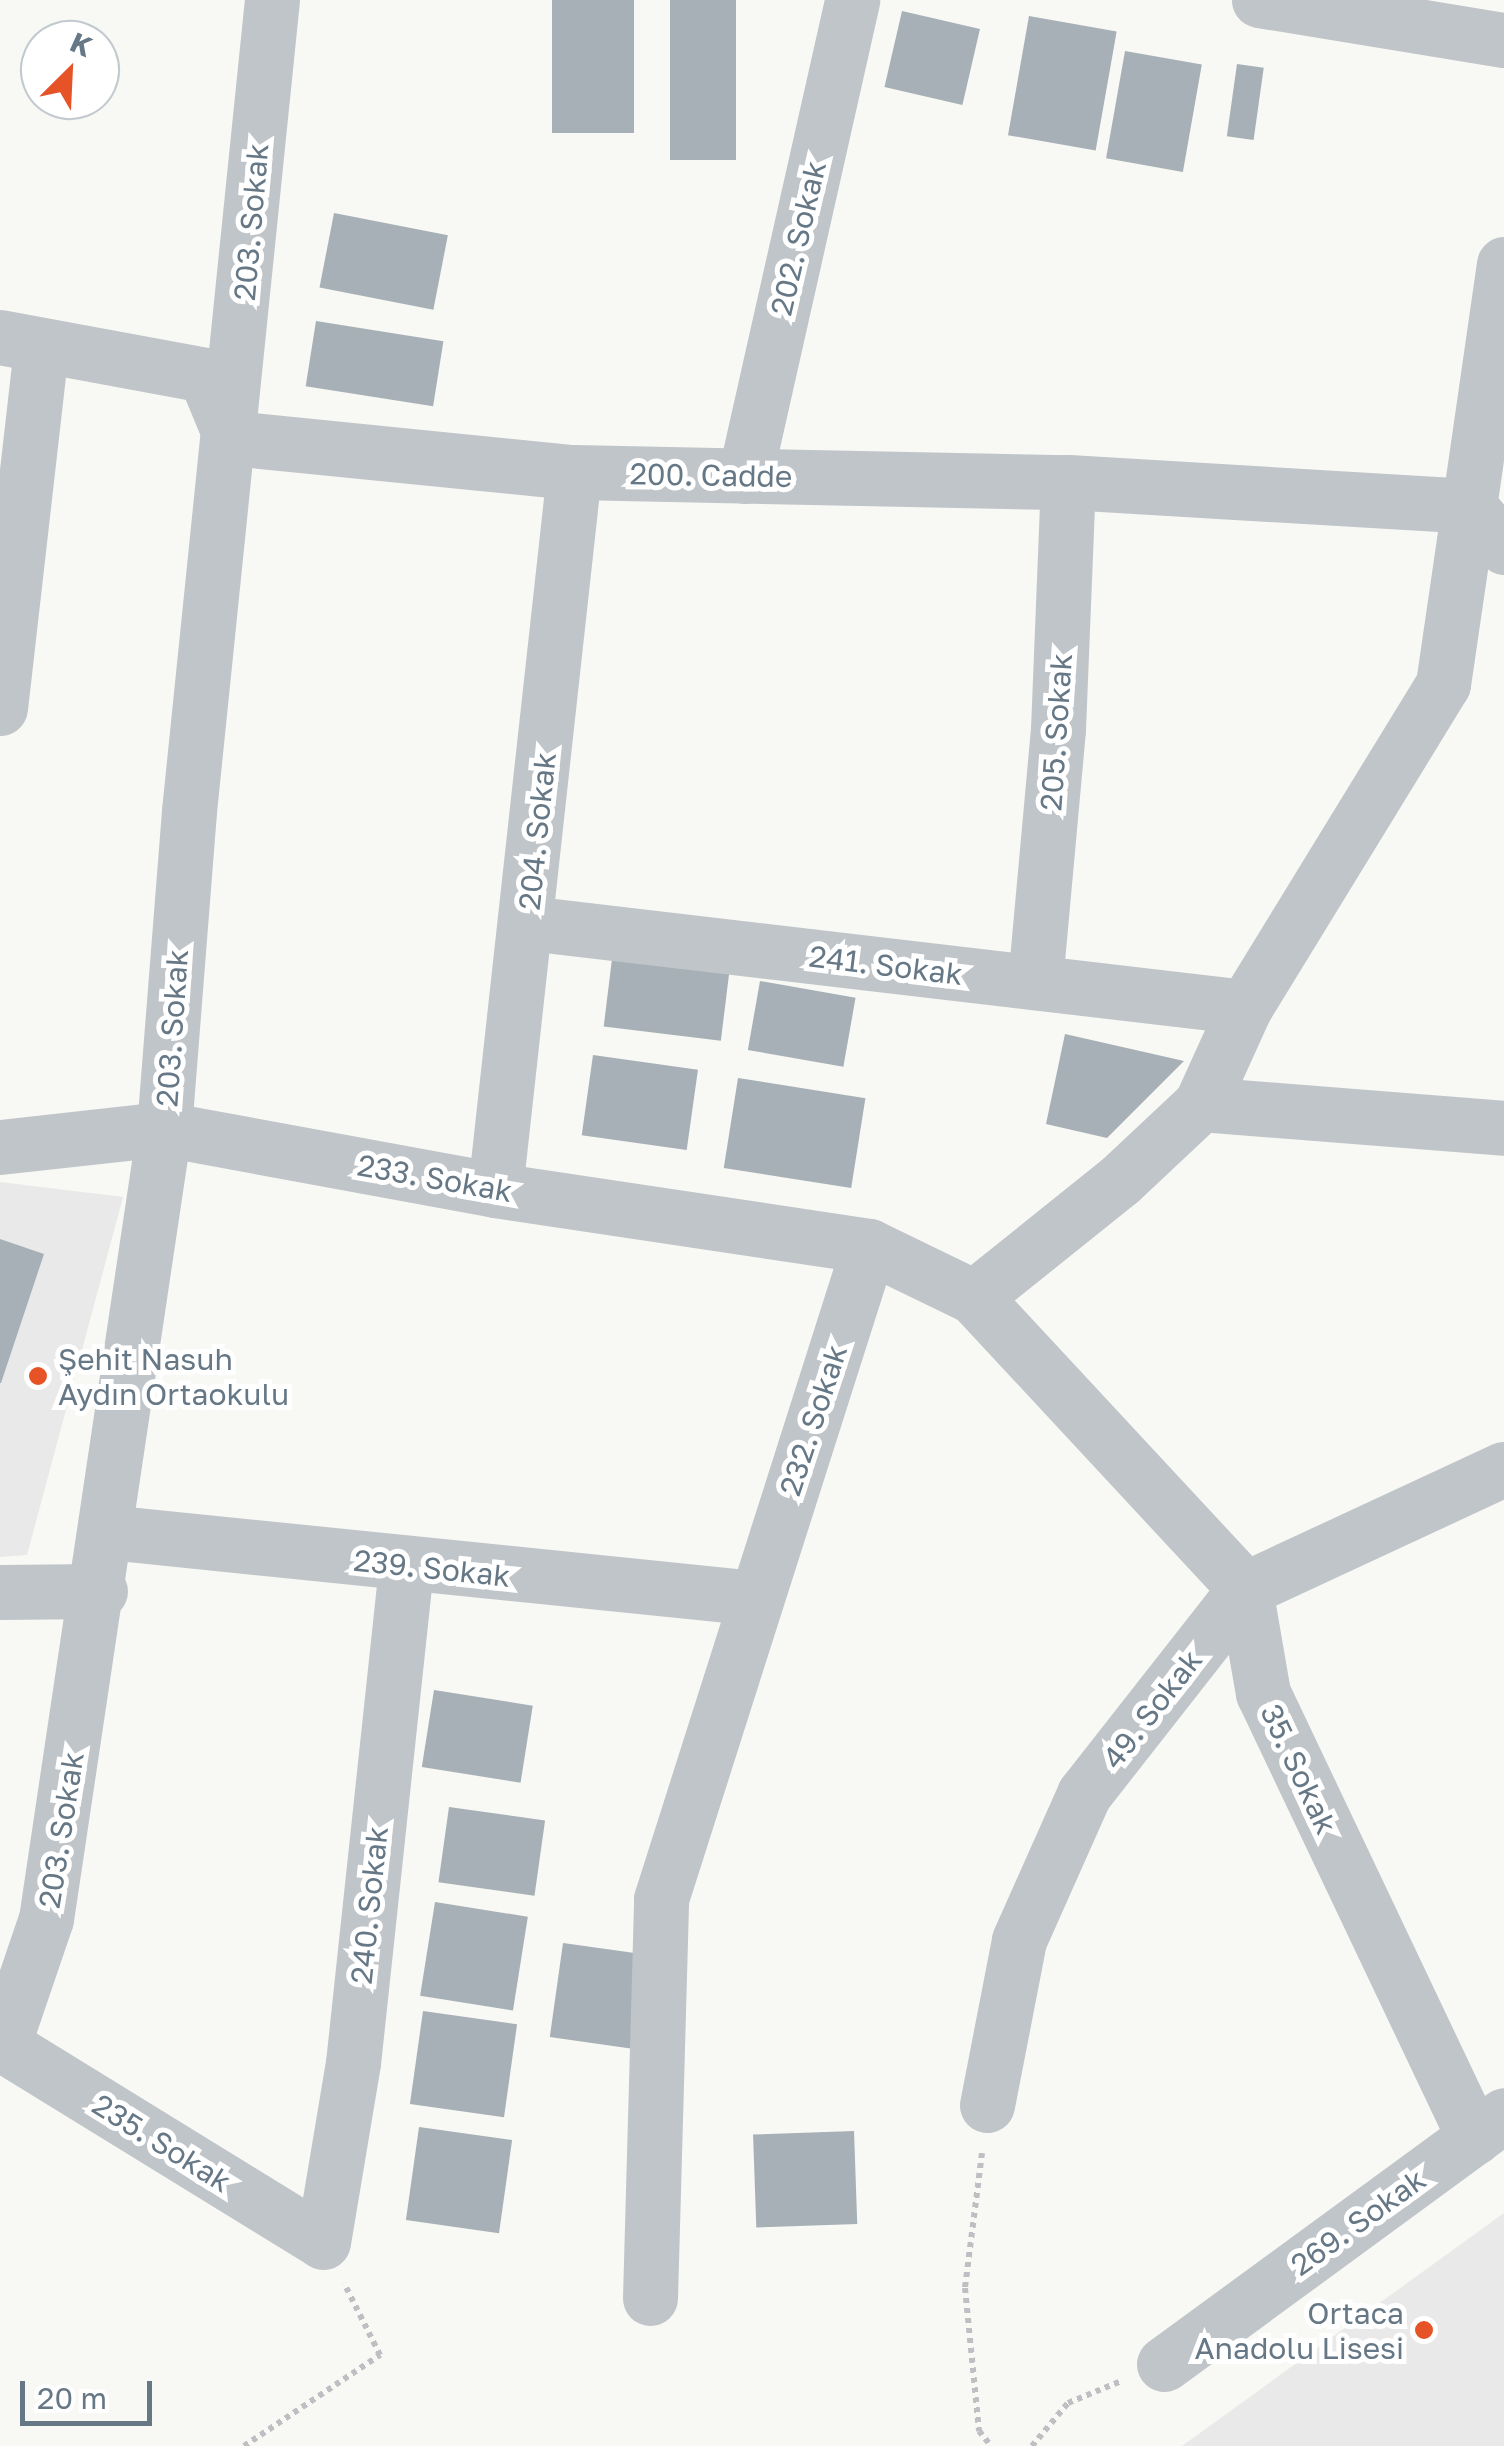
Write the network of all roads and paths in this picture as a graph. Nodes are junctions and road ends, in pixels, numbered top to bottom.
1 (272, 0) edge
2 (852, 0) edge
3 (1259, 0) edge
4 (1404, 14) edge
5 (1504, 40) edge
6 (1504, 264) edge
7 (20, 341) edge
8 (231, 438) junction
9 (574, 472) junction
10 (745, 476) junction
11 (1068, 482) junction
12 (1468, 506) junction
13 (1504, 546) edge
14 (0, 708) edge
15 (528, 923) junction
16 (1035, 982) junction
17 (1245, 1007) junction
18 (1202, 1104) junction
19 (1504, 1128) edge
20 (164, 1129) junction
21 (0, 1148) edge
22 (496, 1190) junction
23 (870, 1246) junction
24 (974, 1297) junction
25 (1504, 1469) edge
26 (108, 1532) junction
27 (406, 1567) junction
28 (1245, 1589) junction
29 (100, 1591) junction
30 (0, 1592) edge
31 (756, 1598) junction
32 (2, 2044) edge
33 (988, 2105) joint
34 (1489, 2127) edge
35 (323, 2242) junction
36 (650, 2298) dead end
37 (1164, 2364) joint
38 (244, 2446) edge
39 (991, 2446) edge
40 (1032, 2446) edge

1 - 8 street, 203. Sokak
2 - 10 street, 202. Sokak
3 - 4 street
4 - 5 street
6 - 12 street
7 - 8 street
7 - 14 street
8 - 9 street, 200. Cadde
8 - 20 street, 203. Sokak
9 - 10 street, 200. Cadde
9 - 15 street, 204. Sokak
10 - 11 street, 200. Cadde
11 - 12 street, 200. Cadde
11 - 16 street, 205. Sokak
12 - 13 street
12 - 17 street
15 - 16 street, 241. Sokak
15 - 22 street, 204. Sokak
16 - 17 street, 241. Sokak
17 - 18 street
18 - 19 street
18 - 24 street
20 - 21 street, 233. Sokak
20 - 22 street, 233. Sokak
20 - 26 street, 203. Sokak
22 - 23 street, 233. Sokak
23 - 24 street
23 - 31 street, 232. Sokak
24 - 28 street
25 - 28 street, 49. Sokak
26 - 27 street, 239. Sokak
26 - 29 street, 203. Sokak
27 - 31 street, 239. Sokak
27 - 35 street, 240. Sokak
28 - 33 street, 49. Sokak
28 - 34 street, 35. Sokak
29 - 30 street
29 - 32 street, 203. Sokak
31 - 36 street, 232. Sokak
32 - 35 street, 235. Sokak
33 - 39 path
34 - 37 street, 269. Sokak
35 - 38 path
37 - 40 path

